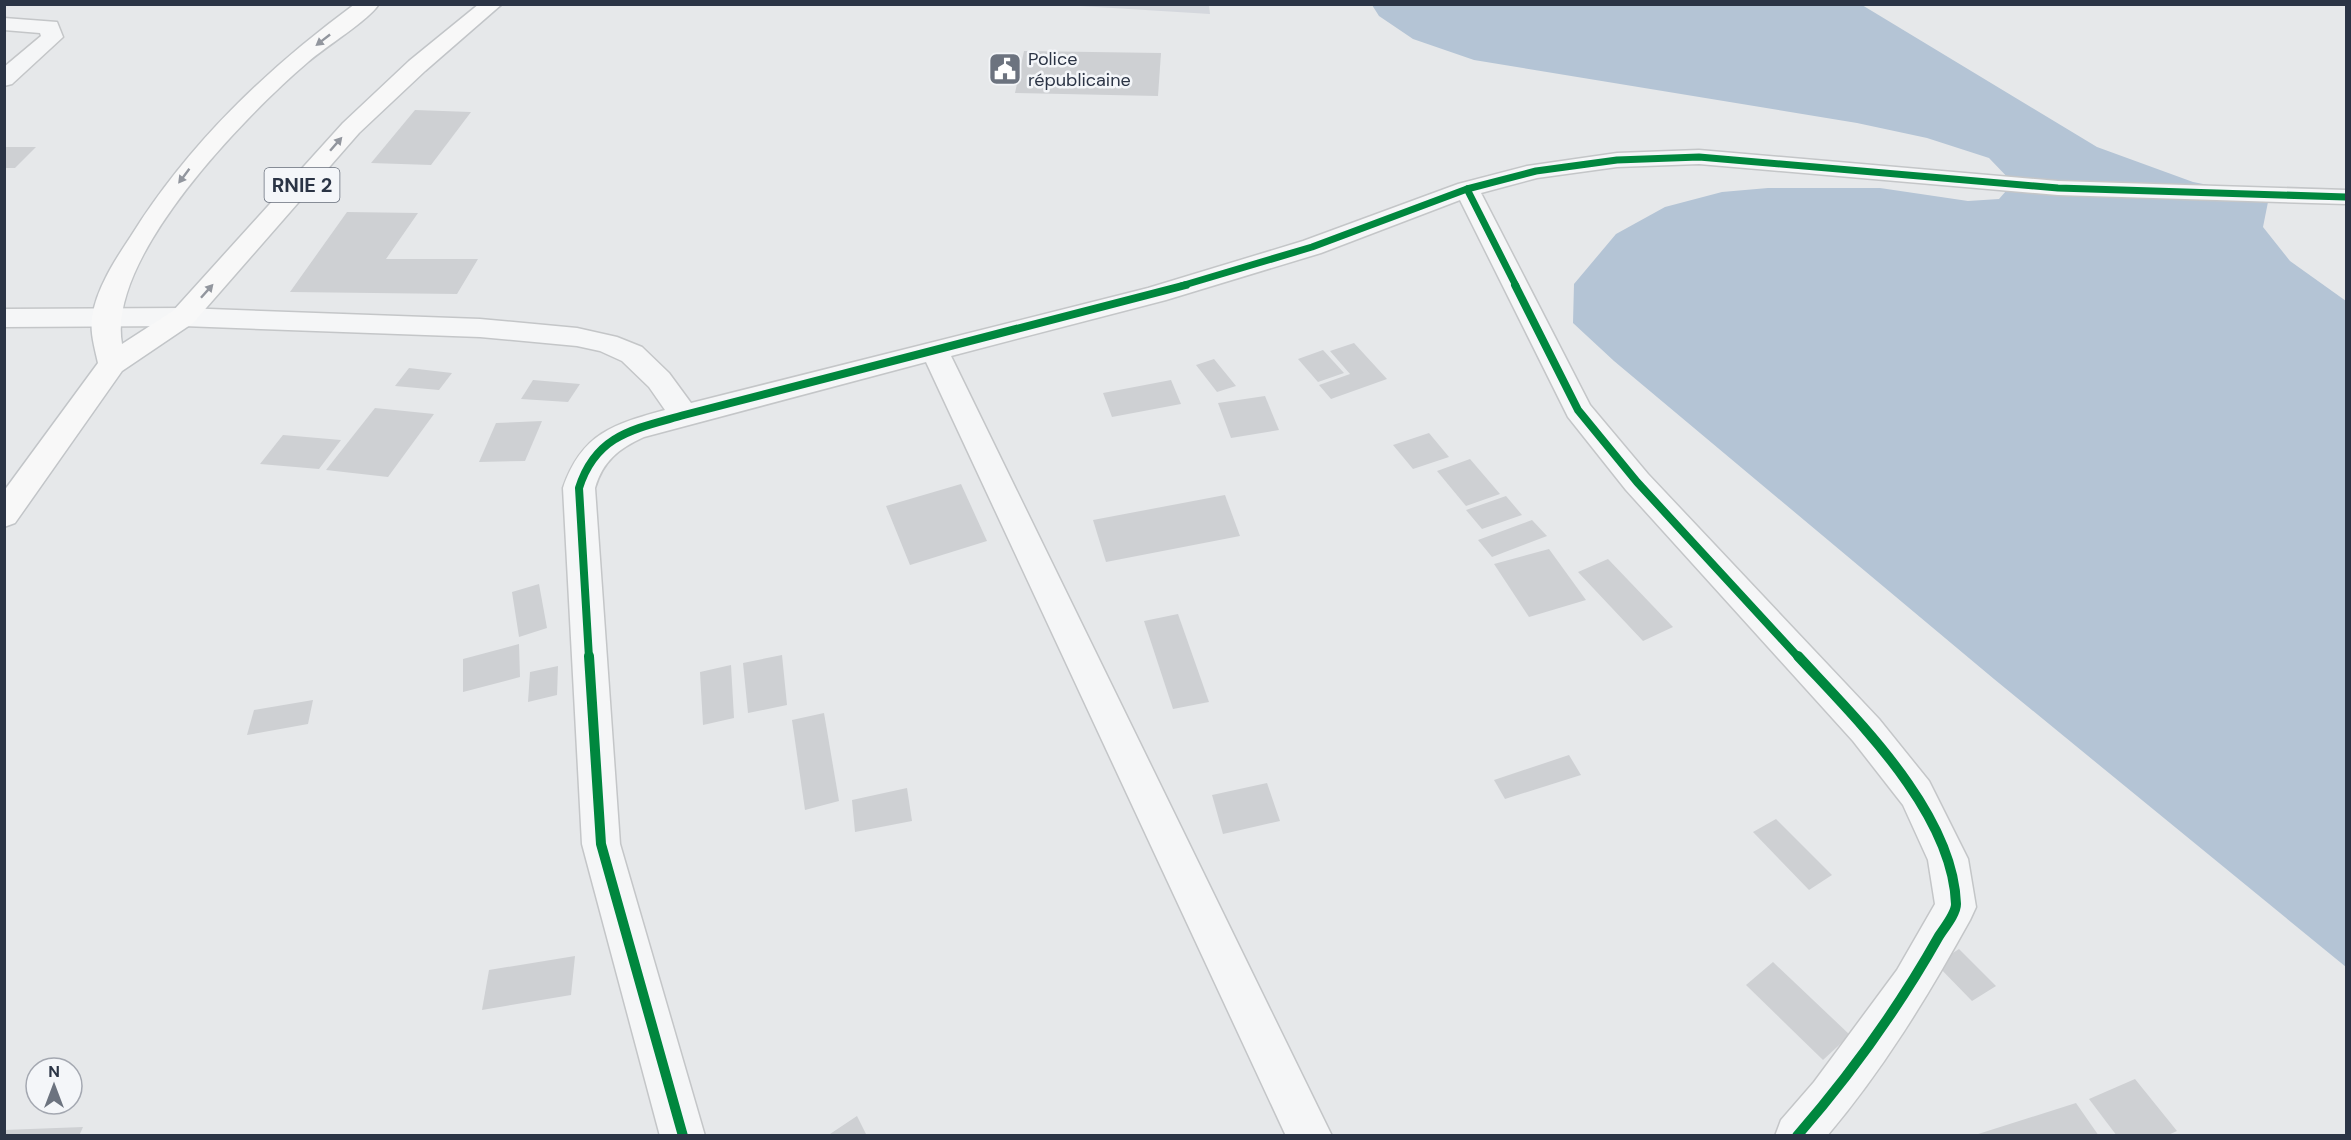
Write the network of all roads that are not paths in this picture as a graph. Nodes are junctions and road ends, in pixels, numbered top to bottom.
1 (369, 4) edge
2 (488, 6) edge
3 (4, 24) edge
4 (4, 79) edge
5 (1467, 189) junction
6 (2346, 197) edge
7 (183, 317) junction
8 (4, 318) edge
9 (106, 319) junction
10 (934, 349) junction
11 (112, 364) junction
12 (684, 415) junction
13 (4, 515) edge
14 (682, 1136) edge
15 (1310, 1136) edge
16 (1797, 1136) edge

1 -> 9 main road
7 -> 2 main road, RNIE 2
3 - 4 street
5 - 6 street
5 - 10 street
5 - 16 street
7 - 9 street
7 - 11 main road, RNIE 2
7 - 12 street
8 - 9 street
9 - 11 main road
10 - 12 street
10 - 15 street
11 - 13 main road, RNIE 2
12 - 14 street

